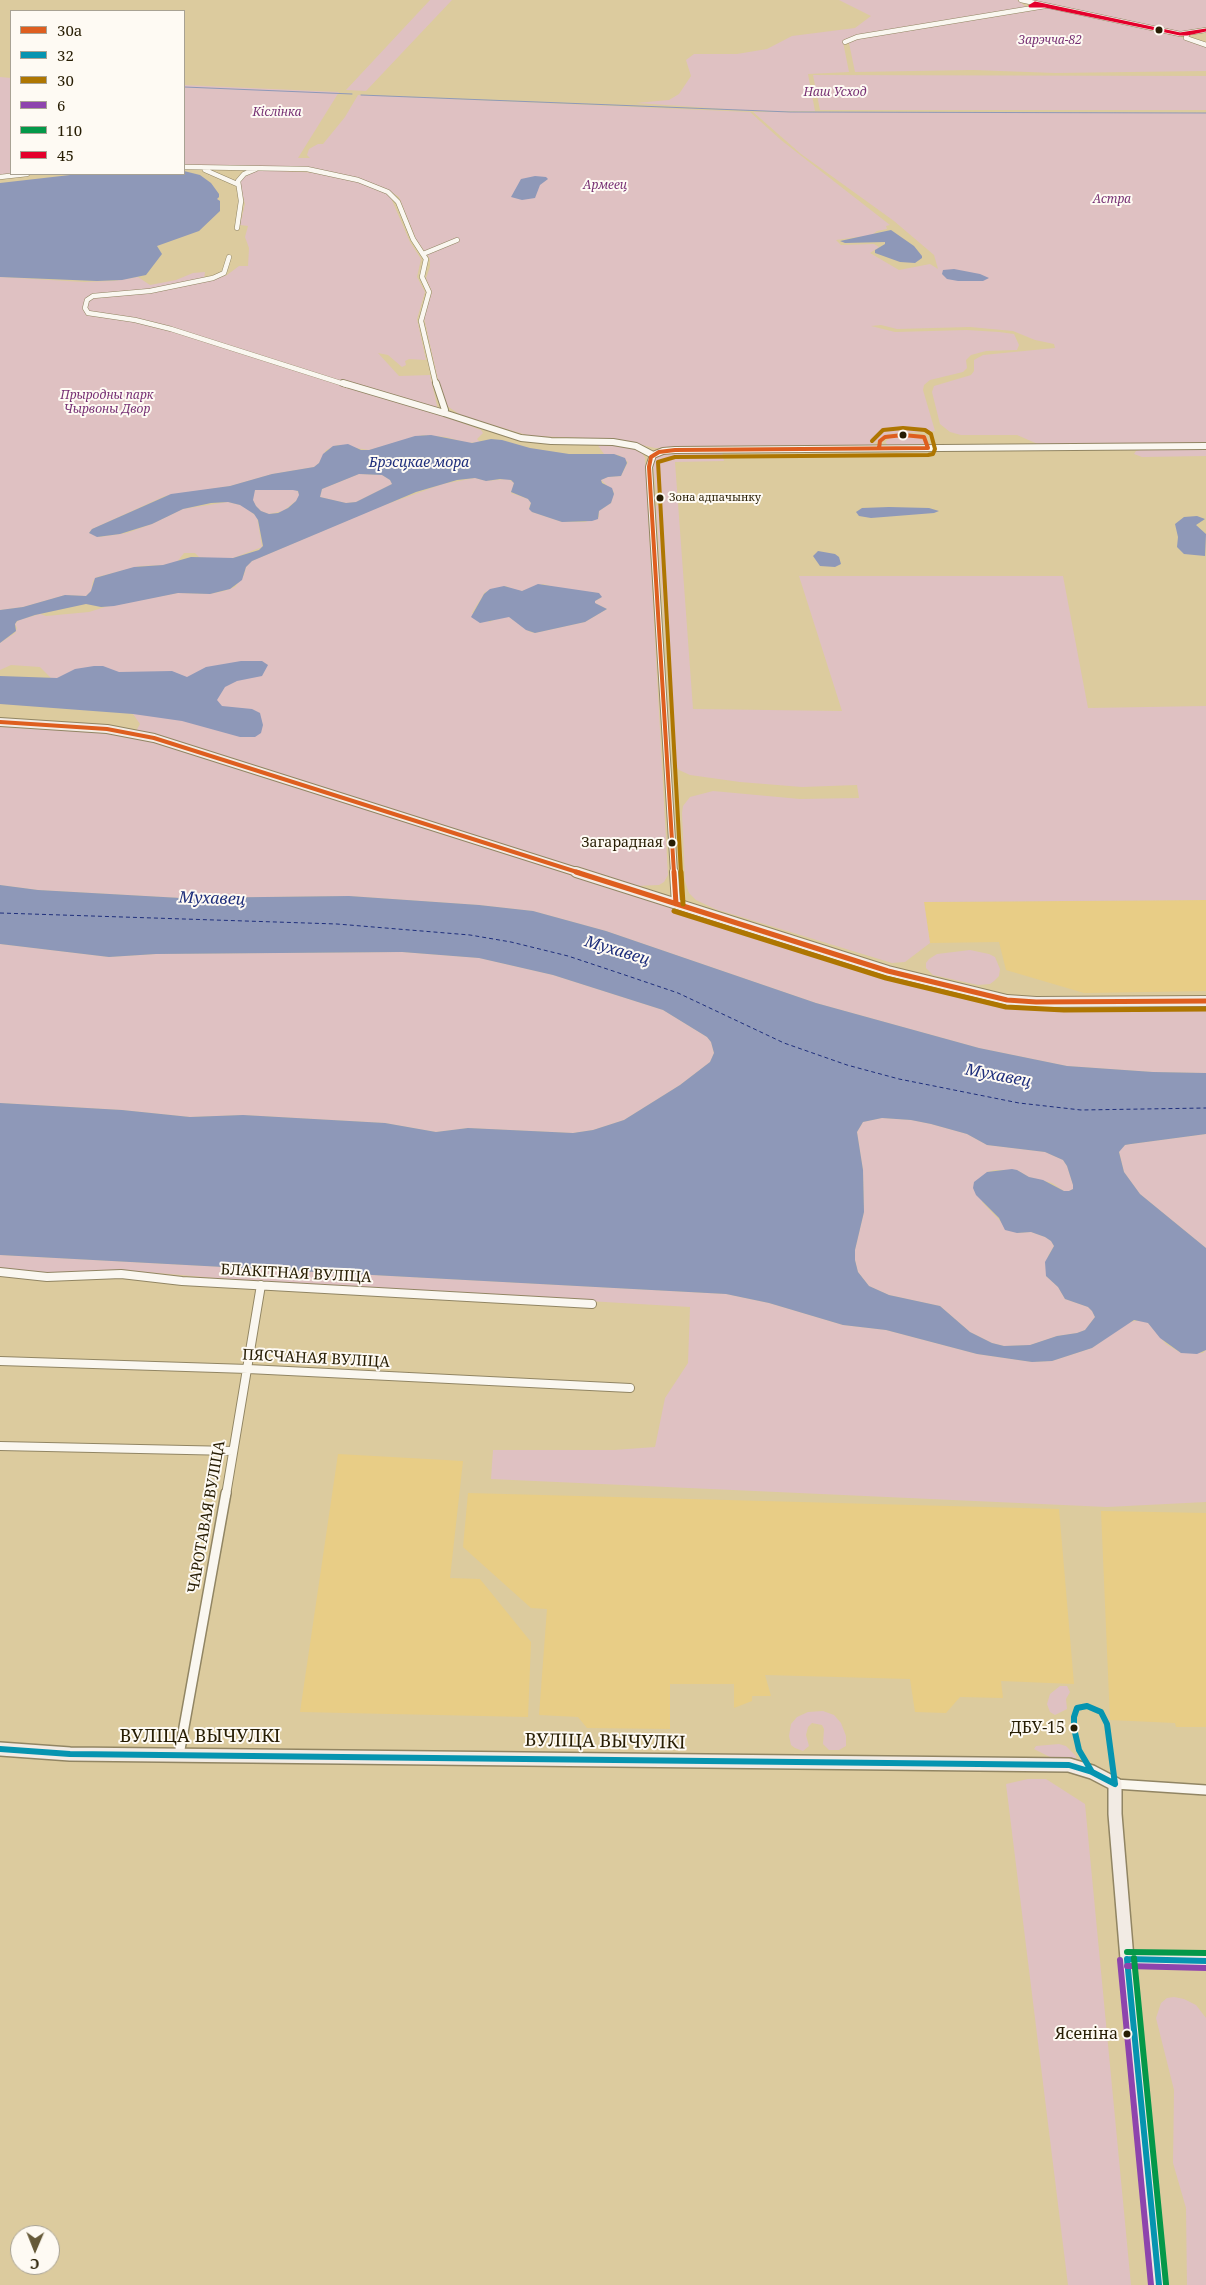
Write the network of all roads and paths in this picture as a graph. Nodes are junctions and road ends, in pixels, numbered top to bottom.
1 (1021, 0) edge
2 (1045, 6) junction
3 (1206, 30) edge
4 (1186, 34) junction
5 (846, 42) dead end
6 (1206, 45) edge
7 (185, 167) edge
8 (191, 167) junction
9 (268, 168) junction
10 (18, 175) edge
11 (0, 177) edge
12 (237, 184) junction
13 (237, 228) dead end
14 (457, 240) dead end
15 (423, 254) junction
16 (230, 257) dead end
17 (444, 413) junction
18 (1206, 446) edge
19 (653, 455) junction
20 (0, 722) edge
21 (676, 904) junction
22 (1206, 1001) edge
23 (0, 1272) edge
24 (261, 1285) junction
25 (592, 1304) dead end
26 (0, 1361) edge
27 (248, 1369) junction
28 (630, 1388) dead end
29 (0, 1446) edge
30 (233, 1451) junction
31 (0, 1749) edge
32 (179, 1755) junction
33 (1115, 1784) junction
34 (1206, 1790) edge
35 (1127, 1959) junction
36 (1206, 1961) edge
37 (1158, 2285) edge

1 - 2 street
2 - 4 street
2 - 5 street
3 - 4 street
4 - 6 street
7 - 8 street
8 - 9 street
8 - 12 street
9 - 12 street
9 - 15 street
10 - 11 street
12 - 13 street
14 - 15 street
15 - 17 street
16 - 17 street
17 - 19 street
18 - 19 street
19 - 21 street
20 - 21 street
21 - 22 street
23 - 24 street, БЛАКІТНАЯ ВУЛІЦА
24 - 25 street, БЛАКІТНАЯ ВУЛІЦА
24 - 27 street, ЧАРОТАВАЯ ВУЛІЦА
26 - 27 street, ПЯСЧАНАЯ ВУЛІЦА
27 - 28 street, ПЯСЧАНАЯ ВУЛІЦА
27 - 30 street, ЧАРОТАВАЯ ВУЛІЦА
29 - 30 street
30 - 32 street, ЧАРОТАВАЯ ВУЛІЦА
31 - 32 street, ВУЛІЦА ВЫЧУЛКІ
32 - 33 street, ВУЛІЦА ВЫЧУЛКІ
33 - 34 street, ВУЛІЦА ВЫЧУЛКІ
33 - 35 street
35 - 36 street
35 - 37 street

